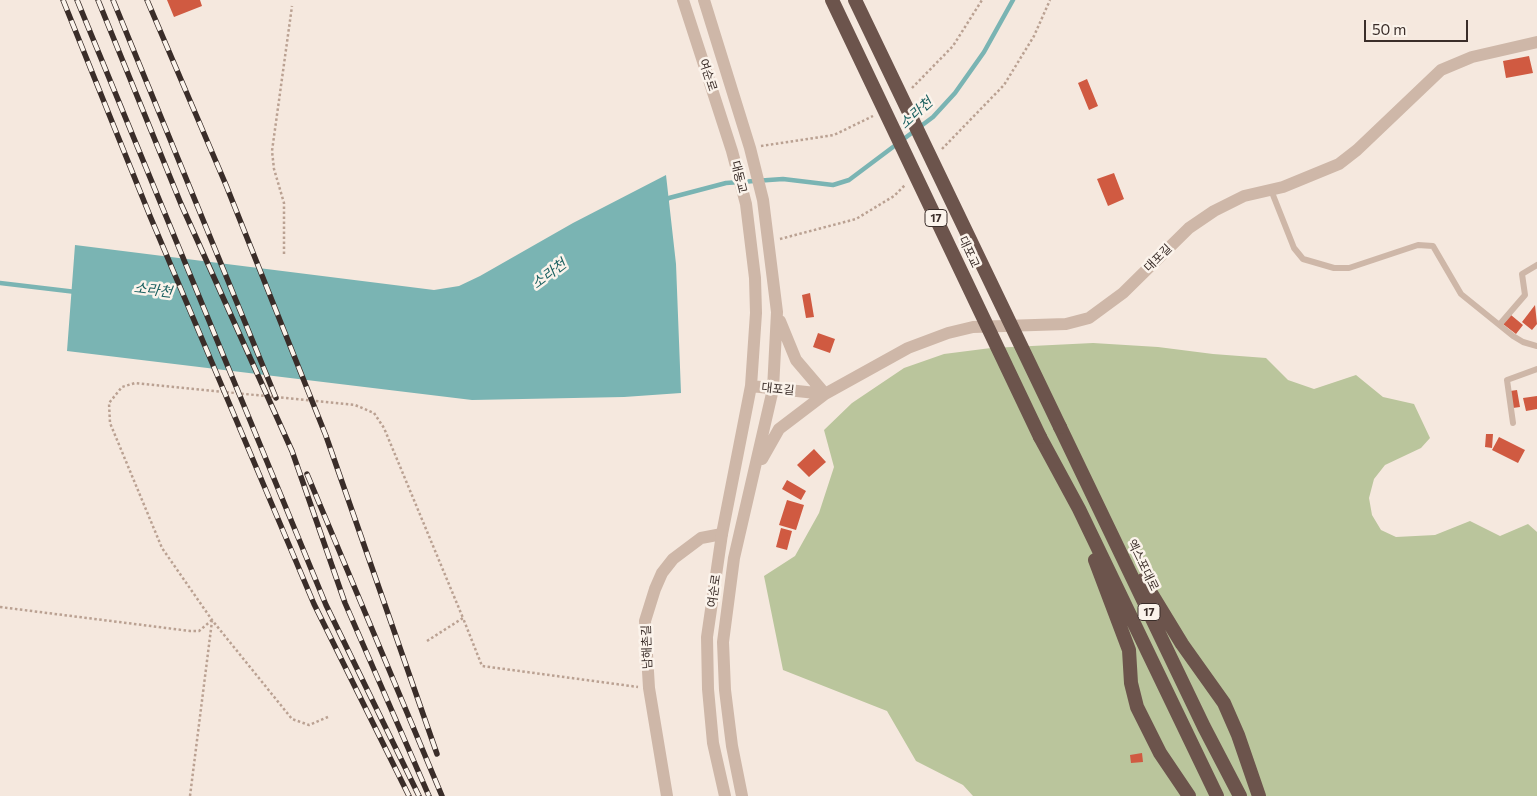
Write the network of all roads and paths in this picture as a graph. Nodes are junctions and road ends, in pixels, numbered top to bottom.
1 (683, 0) edge
2 (704, 0) edge
3 (832, 0) edge
4 (855, 0) edge
5 (292, 6) dead end
6 (1537, 42) edge
7 (750, 148) joint
8 (732, 150) joint
9 (1271, 190) junction
10 (284, 254) dead end
11 (1537, 265) edge
12 (777, 312) junction
13 (1500, 324) junction
14 (1537, 346) edge
15 (755, 351) joint
16 (1537, 369) edge
17 (751, 386) junction
18 (773, 389) junction
19 (825, 394) junction
20 (1513, 422) dead end
21 (1060, 427) joint
22 (752, 481) junction
23 (1097, 503) junction
24 (1079, 509) junction
25 (722, 534) junction
26 (0, 607) edge
27 (463, 618) junction
28 (212, 620) junction
29 (427, 641) dead end
30 (649, 688) junction
31 (328, 717) dead end
32 (190, 796) edge
33 (667, 796) edge
34 (724, 796) edge
35 (742, 796) edge
36 (1189, 796) edge
37 (1217, 796) edge
38 (1240, 796) edge
39 (1260, 796) edge

1 - 8 street, 여순로
2 - 7 street, 여순로
3 - 24 highway, 대포교 / 17, bridge
4 - 21 highway, 대포교 / 17, bridge
5 - 10 path
6 - 9 street, 대포길
7 - 12 street, 대동교
8 - 15 street, 대동교
9 - 13 lane
9 - 19 street, 대포길
11 - 13 lane
12 - 18 street, 여순로
12 - 19 street
13 - 14 lane
15 - 17 street, 여순로
16 - 20 lane
17 - 18 street, 대포길
17 - 25 street, 여순로
18 - 19 street, 대포길
18 - 22 street, 여순로
19 - 22 street
21 - 23 highway, 엑스포대로 / 17
22 - 35 street, 여순로
23 - 38 highway, 엑스포대로 / 17
23 - 39 highway
24 - 36 highway
24 - 37 highway, 17
25 - 30 street, 남해촌길
25 - 34 street, 여순로
26 - 28 path
27 - 28 path
27 - 29 path
27 - 30 path
28 - 31 path
28 - 32 path
30 - 33 street, 남해촌길

